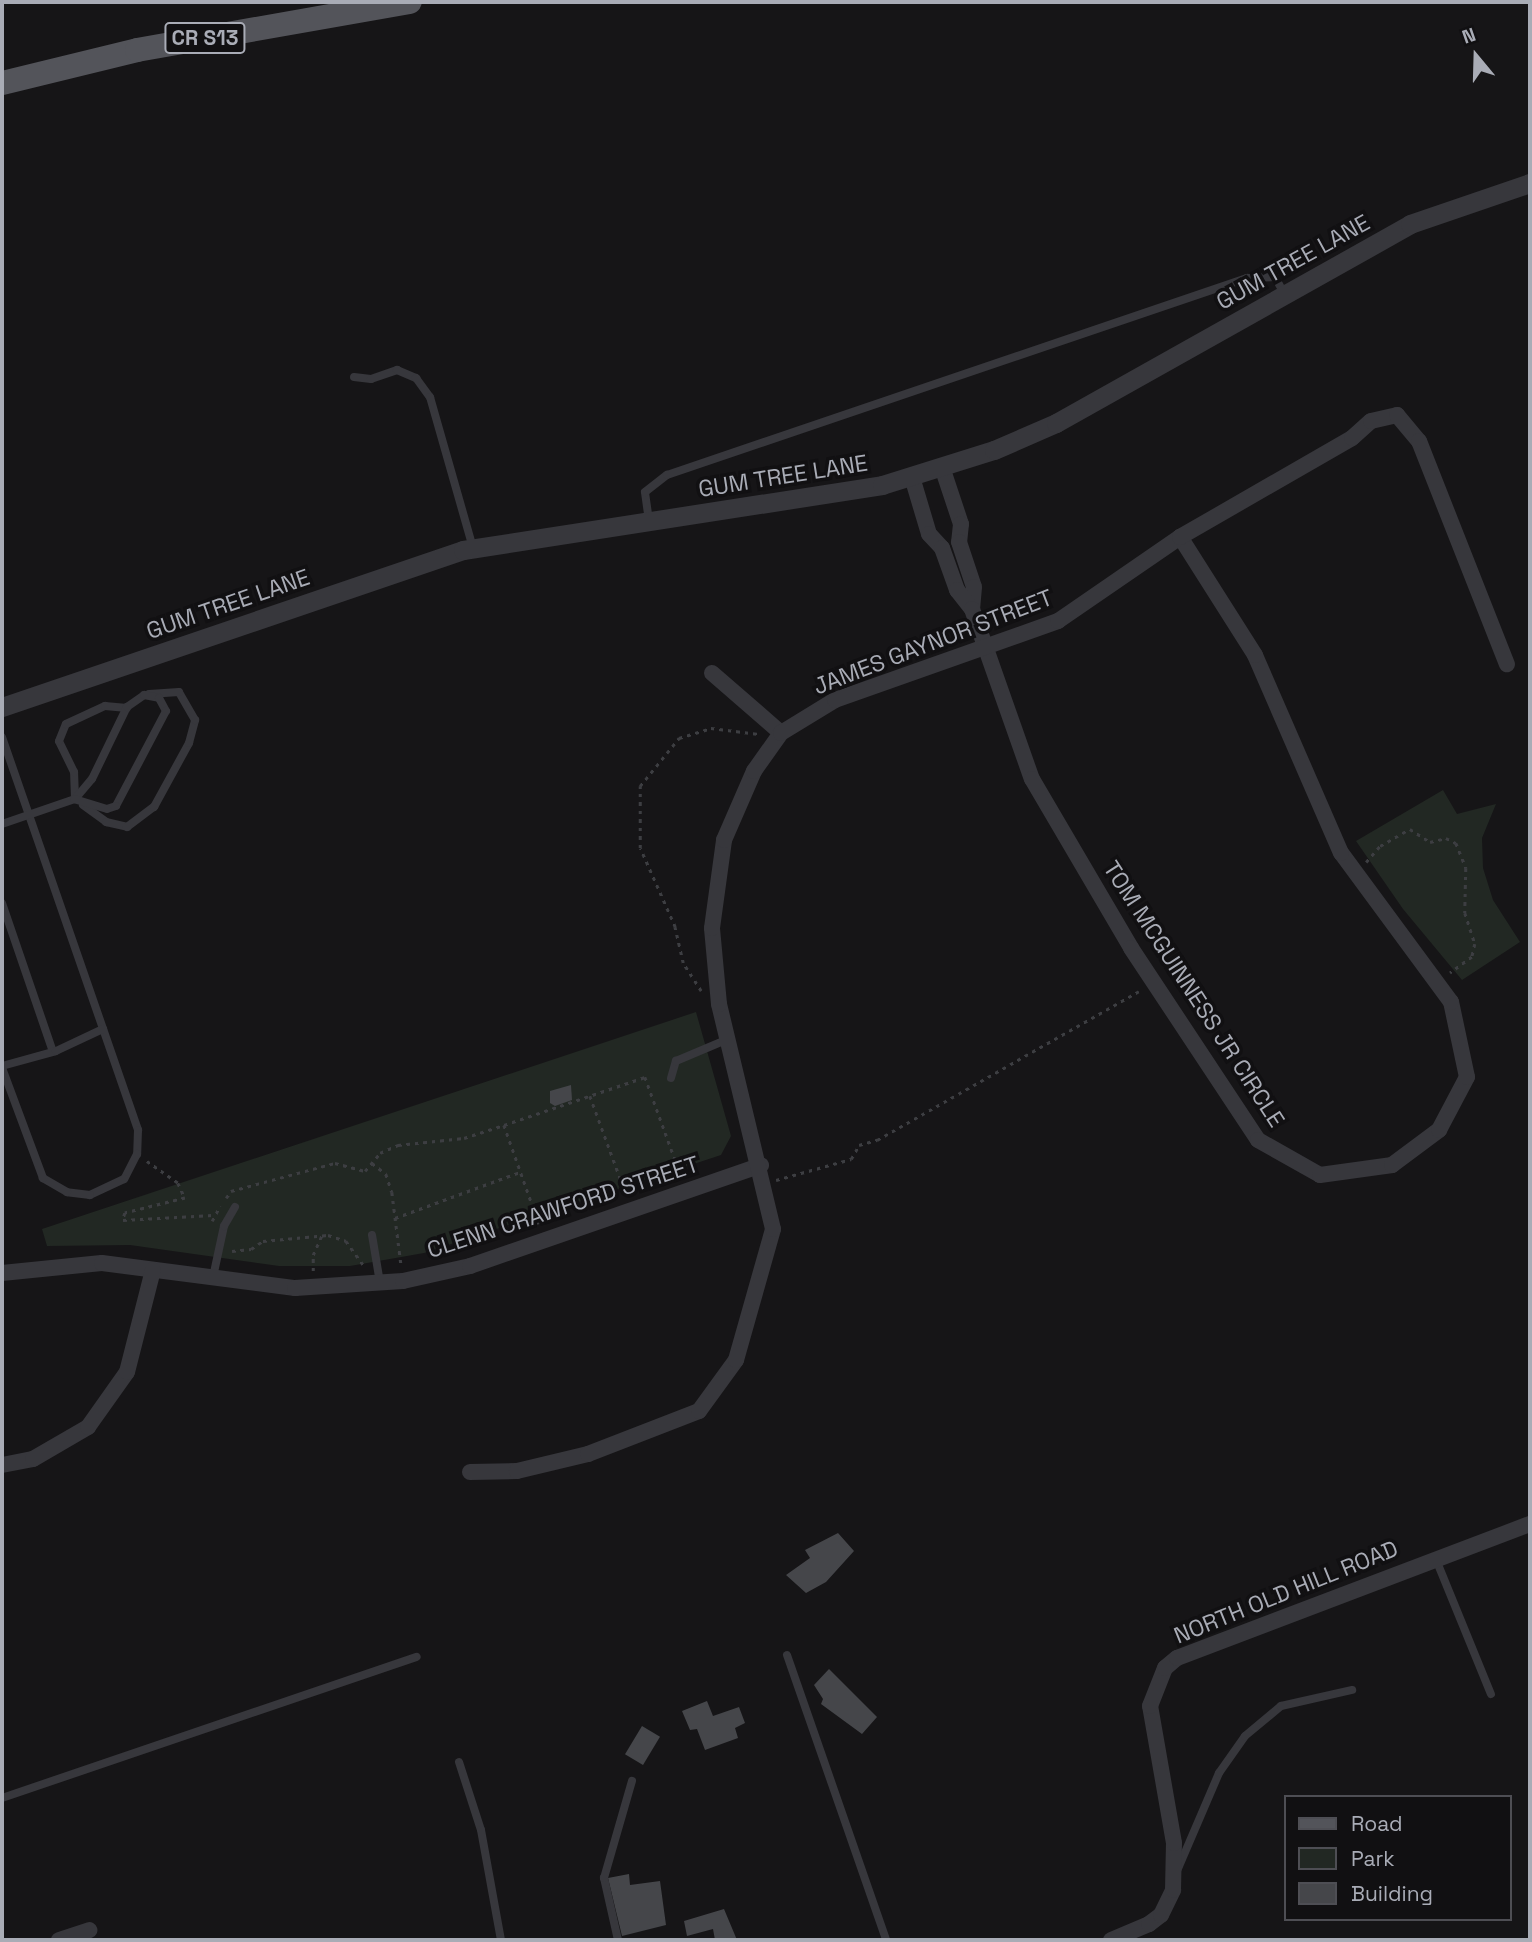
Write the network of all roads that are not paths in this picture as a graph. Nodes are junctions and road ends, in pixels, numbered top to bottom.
1 (404, 2) edge
2 (410, 2) edge
3 (2, 83) edge
4 (1530, 183) edge
5 (1285, 294) junction
6 (354, 377) dead end
7 (942, 467) junction
8 (912, 477) junction
9 (649, 521) junction
10 (1181, 537) junction
11 (959, 542) junction
12 (473, 548) junction
13 (942, 548) junction
14 (972, 609) junction
15 (988, 649) junction
16 (1507, 664) dead end
17 (712, 673) dead end
18 (149, 694) junction
19 (2, 707) edge
20 (127, 708) junction
21 (781, 733) junction
22 (2, 737) edge
23 (75, 799) junction
24 (29, 814) junction
25 (2, 824) edge
26 (2, 903) edge
27 (103, 1029) junction
28 (728, 1040) junction
29 (53, 1052) junction
30 (2, 1067) edge
31 (671, 1078) dead end
32 (761, 1165) junction
33 (235, 1206) dead end
34 (372, 1235) dead end
35 (153, 1270) junction
36 (2, 1273) edge
37 (213, 1277) junction
38 (380, 1283) junction
39 (2, 1465) edge
40 (470, 1472) dead end
41 (1530, 1524) edge
42 (1438, 1556) junction
43 (787, 1655) dead end
44 (417, 1657) dead end
45 (1352, 1690) dead end
46 (1491, 1694) dead end
47 (460, 1762) dead end
48 (632, 1781) dead end
49 (2, 1798) edge
50 (1174, 1876) junction
51 (89, 1930) dead end
52 (59, 1940) edge
53 (501, 1940) edge
54 (618, 1940) edge
55 (886, 1940) edge
56 (1111, 1940) edge

1 - 2 main road, CR S13
1 - 3 main road, CR S13
4 - 5 street, GUM TREE LANE
5 - 7 street, GUM TREE LANE
5 - 9 lane
6 - 12 lane
7 - 8 street, GUM TREE LANE
7 - 11 street, TOM MCGUINNESS JR CIRCLE
8 - 9 street, GUM TREE LANE
8 - 13 street, TOM MCGUINNESS JR CIRCLE
9 - 12 street, GUM TREE LANE
10 - 15 street, JAMES GAYNOR STREET
10 - 15 street, TOM MCGUINNESS JR CIRCLE
10 - 16 street, JAMES GAYNOR STREET
11 - 13 lane
11 - 14 street, TOM MCGUINNESS JR CIRCLE
12 - 19 street, GUM TREE LANE
13 - 14 street, TOM MCGUINNESS JR CIRCLE
14 - 15 street, TOM MCGUINNESS JR CIRCLE
15 - 21 street, JAMES GAYNOR STREET
17 - 21 street
18 - 20 lane
18 - 23 lane
18 - 23 lane
20 - 23 lane
20 - 23 lane
21 - 28 street, JAMES GAYNOR STREET
22 - 24 lane
23 - 24 lane
24 - 25 lane
24 - 27 lane
26 - 29 lane
27 - 29 lane
27 - 30 lane
28 - 31 lane
28 - 32 street, JAMES GAYNOR STREET
29 - 30 lane
32 - 38 street, CLENN CRAWFORD STREET
32 - 40 street, JAMES GAYNOR STREET
33 - 37 lane
34 - 38 lane
35 - 36 street, CLENN CRAWFORD STREET
35 - 37 street, CLENN CRAWFORD STREET
35 - 39 street
37 - 38 street, CLENN CRAWFORD STREET
41 - 42 street, NORTH OLD HILL ROAD
42 - 46 lane
42 - 50 street, NORTH OLD HILL ROAD
43 - 55 lane
44 - 49 lane
45 - 50 lane
47 - 53 lane
48 - 54 lane
50 - 56 street, NORTH OLD HILL ROAD
51 - 52 street

